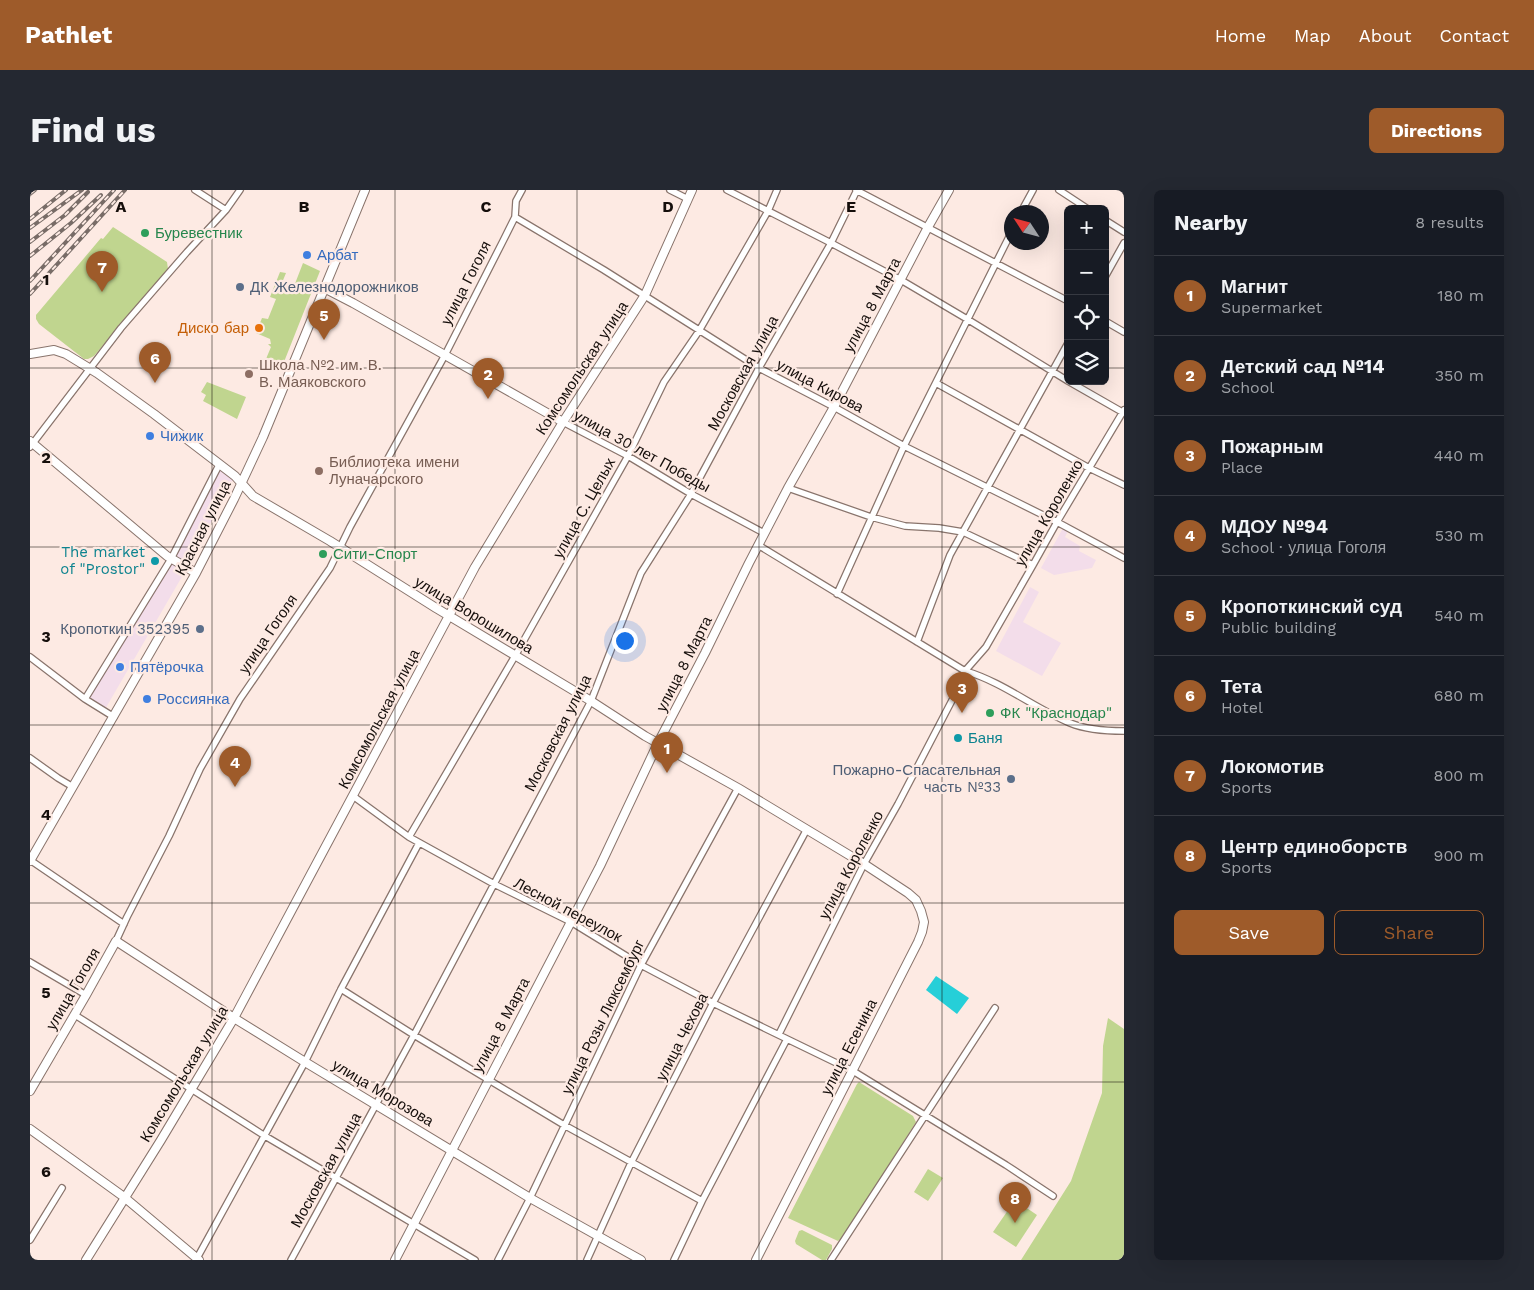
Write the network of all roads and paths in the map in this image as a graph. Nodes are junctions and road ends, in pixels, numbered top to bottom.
1 (196, 190) edge
2 (240, 190) edge
3 (365, 190) edge
4 (522, 190) edge
5 (670, 190) edge
6 (692, 190) edge
7 (727, 190) edge
8 (777, 190) edge
9 (856, 190) edge
10 (949, 190) edge
11 (1033, 190) edge
12 (1059, 190) edge
13 (688, 199) junction
14 (1025, 205) edge
15 (1082, 205) edge
16 (226, 210) junction
17 (768, 211) junction
18 (515, 217) junction
19 (1109, 223) edge
20 (928, 227) junction
21 (1124, 232) edge
22 (832, 242) junction
23 (1124, 243) edge
24 (1004, 246) edge
25 (995, 263) junction
26 (1109, 270) edge
27 (901, 280) junction
28 (324, 288) junction
29 (645, 295) junction
30 (1064, 299) edge
31 (967, 319) junction
32 (1109, 323) edge
33 (699, 331) junction
34 (1124, 332) edge
35 (1064, 350) edge
36 (30, 354) edge
37 (445, 355) junction
38 (89, 368) junction
39 (759, 368) junction
40 (1051, 372) junction
41 (1064, 379) edge
42 (936, 383) junction
43 (1075, 385) edge
44 (834, 407) junction
45 (1124, 412) edge
46 (563, 422) junction
47 (1020, 429) junction
48 (31, 444) edge
49 (904, 446) junction
50 (628, 456) junction
51 (220, 465) junction
52 (1089, 468) junction
53 (241, 483) junction
54 (1124, 485) edge
55 (788, 488) junction
56 (988, 488) junction
57 (690, 494) junction
58 (872, 517) junction
59 (1057, 522) junction
60 (963, 532) junction
61 (764, 533) junction
62 (758, 545) junction
63 (340, 548) junction
64 (170, 558) junction
65 (1124, 558) edge
66 (1033, 565) junction
67 (196, 572) junction
68 (837, 594) junction
69 (449, 616) junction
70 (917, 642) junction
71 (516, 656) junction
72 (30, 657) edge
73 (965, 671) junction
74 (85, 699) junction
75 (591, 702) junction
76 (114, 717) junction
77 (1124, 731) edge
78 (658, 743) junction
79 (30, 758) edge
80 (73, 787) junction
81 (738, 788) junction
82 (354, 796) junction
83 (807, 829) junction
84 (409, 837) junction
85 (419, 843) junction
86 (30, 860) edge
87 (864, 864) junction
88 (494, 884) junction
89 (571, 922) junction
90 (124, 924) junction
91 (116, 941) junction
92 (30, 962) edge
93 (641, 965) junction
94 (341, 989) junction
95 (86, 995) junction
96 (712, 1003) junction
97 (995, 1008) dead end
98 (74, 1016) junction
99 (234, 1018) junction
100 (779, 1034) junction
101 (414, 1035) junction
102 (787, 1039) junction
103 (305, 1062) junction
104 (852, 1070) junction
105 (488, 1079) junction
106 (191, 1090) junction
107 (30, 1091) edge
108 (376, 1105) junction
109 (926, 1115) junction
110 (564, 1125) junction
111 (30, 1129) edge
112 (264, 1136) junction
113 (452, 1150) junction
114 (631, 1163) junction
115 (335, 1178) junction
116 (62, 1188) dead end
117 (1053, 1196) dead end
118 (124, 1197) junction
119 (530, 1198) junction
120 (702, 1201) junction
121 (413, 1224) junction
122 (32, 1231) edge
123 (598, 1236) junction
124 (30, 1240) edge
125 (197, 1259) edge
126 (86, 1260) edge
127 (291, 1260) edge
128 (395, 1260) edge
129 (475, 1260) edge
130 (498, 1260) edge
131 (587, 1260) edge
132 (641, 1260) edge
133 (674, 1260) edge
134 (756, 1260) edge
135 (831, 1260) edge

1 - 16 street
2 - 16 street
3 - 28 main road, Красная улица
4 - 18 street, улица Гоголя
5 - 13 street
6 - 13 main road, Комсомольская улица
7 - 17 street
8 - 17 street, улица С. Целых
9 - 20 street
9 - 22 street, Московская улица
10 - 20 main road, улица 8 Марта
11 - 14 street
12 - 15 street
13 - 29 main road, Комсомольская улица
16 - 38 street
17 - 22 street
17 - 33 street, улица С. Целых
18 - 29 street, улица Кирова
18 - 37 street, улица Гоголя
19 - 21 street
20 - 25 street
20 - 27 main road, улица 8 Марта
22 - 27 street
22 - 39 street, Московская улица
23 - 26 street
24 - 25 street
25 - 30 street
25 - 31 street
27 - 31 street
27 - 44 main road, улица 8 Марта
28 - 37 main road, улица 30 лет Победы
28 - 53 main road, Красная улица
29 - 33 street, улица Кирова
29 - 46 main road, Комсомольская улица
31 - 40 street
31 - 42 street
32 - 34 street
33 - 39 street, улица Кирова
33 - 50 street, улица С. Целых
35 - 40 street
36 - 38 main road, улица Ворошилова
37 - 46 main road, улица 30 лет Победы
37 - 63 street, улица Гоголя
38 - 48 street
38 - 51 main road, улица Ворошилова
39 - 44 street, улица Кирова
39 - 57 street, Московская улица
40 - 41 street
40 - 47 street
42 - 47 street
42 - 49 street
43 - 45 street
44 - 49 street, улица Кирова
44 - 55 main road, улица 8 Марта
45 - 52 street, улица Короленко
46 - 50 street, улица 30 лет Победы
46 - 69 main road, Комсомольская улица
47 - 52 street
47 - 56 street
48 - 64 main road
49 - 56 street, улица Кирова
49 - 58 street
50 - 57 street, улица 30 лет Победы
50 - 71 street, улица С. Целых
51 - 53 main road, улица Ворошилова
51 - 64 street, Красная улица
52 - 54 street
52 - 59 street, улица Короленко
53 - 63 main road, улица Ворошилова
53 - 67 main road, Красная улица
55 - 58 street
55 - 61 main road, улица 8 Марта
56 - 59 street, улица Кирова
56 - 60 street
57 - 61 street, улица 30 лет Победы
57 - 75 street, Московская улица
58 - 60 street
58 - 68 street
59 - 65 street, улица Кирова
59 - 66 street, улица Короленко
60 - 66 street
60 - 70 street
61 - 62 main road, улица 8 Марта
62 - 68 street
62 - 78 main road, улица 8 Марта
63 - 69 main road, улица Ворошилова
63 - 90 street, улица Гоголя
64 - 67 main road
64 - 74 street, Красная улица
66 - 73 street, улица Короленко
67 - 76 main road, Красная улица
68 - 70 street
69 - 71 main road, улица Ворошилова
69 - 82 main road, Комсомольская улица
70 - 73 street
71 - 75 main road, улица Ворошилова
71 - 84 street, улица С. Целых
72 - 74 street
73 - 77 street
73 - 87 street, улица Короленко
74 - 76 street
75 - 78 main road, улица Ворошилова
75 - 88 street, Московская улица
76 - 80 main road, Красная улица
78 - 81 main road, улица Ворошилова
78 - 89 main road, улица 8 Марта
79 - 80 street
80 - 86 main road, Красная улица
81 - 83 main road, улица Ворошилова
81 - 93 street, улица Розы Люксембург
82 - 84 street, Лесной переулок
82 - 99 main road, Комсомольская улица
83 - 87 main road, улица Ворошилова
83 - 96 street, улица Чехова
84 - 85 street, Лесной переулок
85 - 88 street, Лесной переулок
85 - 94 street
86 - 90 street
87 - 100 street, улица Короленко
87 - 104 main road, улица Есенина
88 - 89 street, Лесной переулок
88 - 101 street, Московская улица
89 - 93 street, Лесной переулок
89 - 105 main road, улица 8 Марта
90 - 91 street, улица Гоголя
91 - 95 main road, улица Гоголя
91 - 99 main road, улица Морозова
92 - 95 street
93 - 96 street, Лесной переулок
93 - 110 street, улица Розы Люксембург
94 - 101 street
94 - 103 street
95 - 98 main road, улица Гоголя
96 - 100 street, Лесной переулок
96 - 114 street, улица Чехова
97 - 109 street
98 - 106 street
98 - 107 main road, улица Гоголя
99 - 103 main road, улица Морозова
99 - 106 main road, Комсомольская улица
100 - 102 street
101 - 105 street
101 - 108 street, Московская улица
102 - 104 street
102 - 120 street
103 - 108 main road, улица Морозова
103 - 112 street
104 - 109 street
104 - 134 main road, улица Есенина
105 - 110 street
105 - 113 main road, улица 8 Марта
106 - 112 street
106 - 118 main road, Комсомольская улица
108 - 113 main road, улица Морозова
108 - 115 street, Московская улица
109 - 117 street
109 - 135 street
110 - 114 street
110 - 119 street, улица Розы Люксембург
111 - 118 main road
112 - 115 street
112 - 125 street
113 - 119 main road, улица Морозова
113 - 121 main road, улица 8 Марта
114 - 120 street
114 - 123 street, улица Чехова
115 - 121 street
115 - 127 street, Московская улица
116 - 122 street
118 - 125 main road
118 - 126 main road, Комсомольская улица
119 - 123 main road, улица Морозова
119 - 130 street, улица Розы Люксембург
120 - 133 street
121 - 128 main road, улица 8 Марта
121 - 129 street
122 - 124 street
123 - 131 street, улица Чехова
123 - 132 main road, улица Морозова

